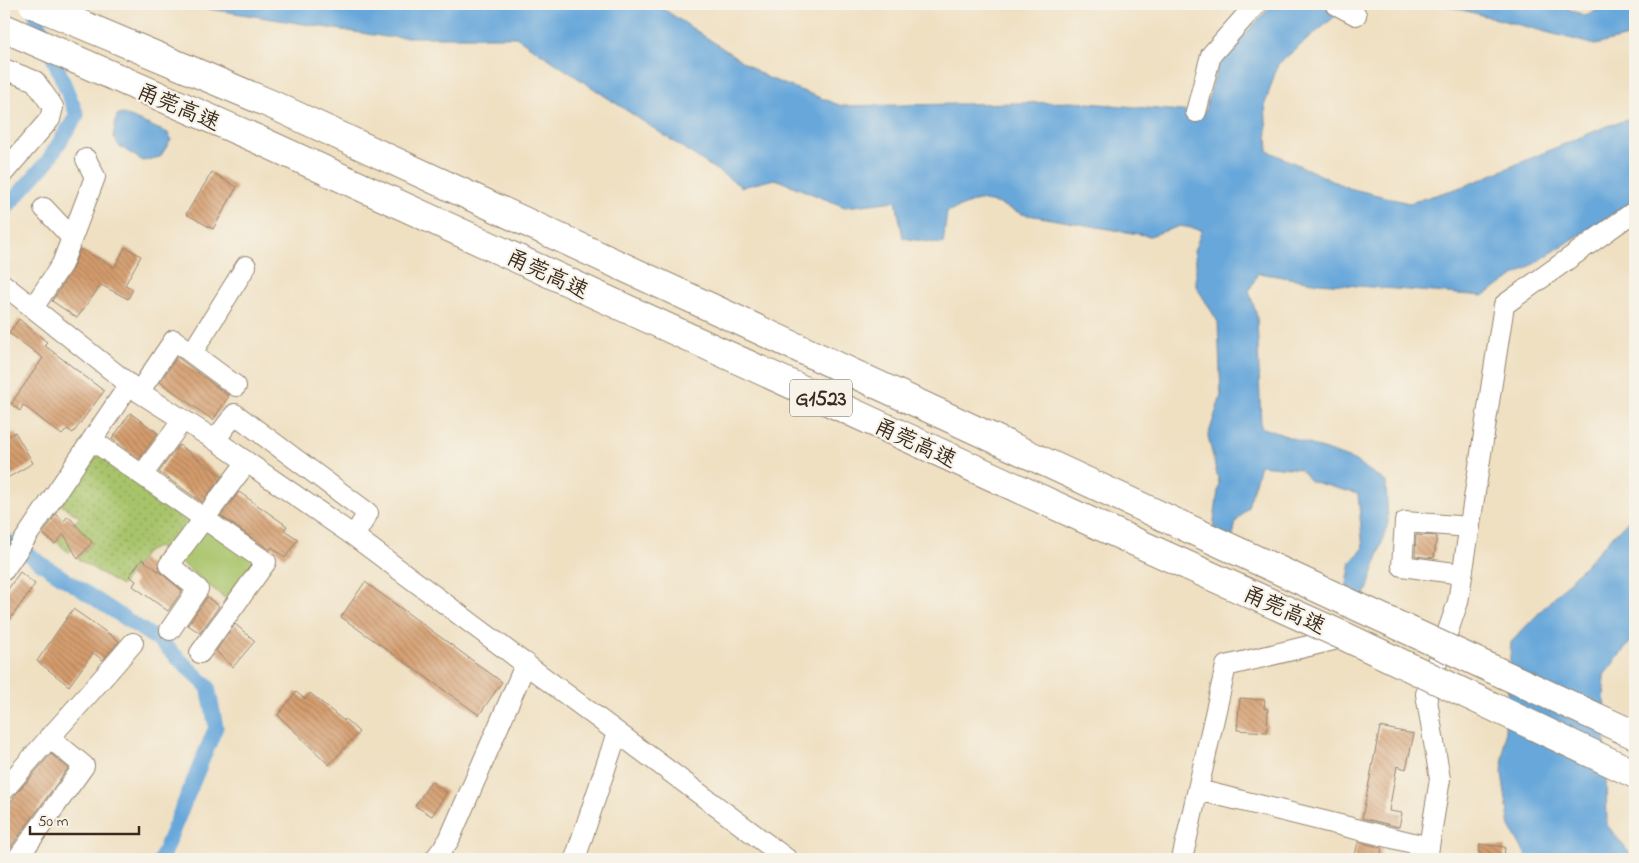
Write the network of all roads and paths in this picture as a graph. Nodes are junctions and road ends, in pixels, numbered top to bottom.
1 (33, 4) edge
2 (1256, 4) edge
3 (4, 28) edge
4 (4, 69) edge
5 (1196, 112) dead end
6 (86, 159) dead end
7 (4, 172) edge
8 (44, 208) dead end
9 (1635, 211) edge
10 (72, 238) junction
11 (246, 266) dead end
12 (4, 285) edge
13 (33, 308) junction
14 (192, 353) junction
15 (236, 386) dead end
16 (134, 389) junction
17 (183, 420) junction
18 (92, 440) junction
19 (215, 440) junction
20 (246, 462) junction
21 (142, 475) junction
22 (204, 518) junction
23 (1470, 526) junction
24 (354, 536) junction
25 (7, 563) edge
26 (1462, 574) junction
27 (170, 630) dead end
28 (1346, 637) junction
29 (133, 643) dead end
30 (200, 653) dead end
31 (526, 663) junction
32 (617, 733) junction
33 (1635, 735) edge
34 (49, 737) junction
35 (1635, 774) edge
36 (4, 790) edge
37 (1198, 790) junction
38 (762, 851) edge
39 (1428, 853) edge
40 (17, 859) edge
41 (435, 859) edge
42 (575, 859) edge
43 (787, 859) edge
44 (1182, 859) edge

1 - 33 highway, 甬莞高速 / G1523, bridge
2 - 5 street
3 - 28 highway, 甬莞高速 / G1523, bridge
4 - 7 street
6 - 10 street
8 - 10 street
9 - 23 street
10 - 13 street
11 - 14 street
12 - 13 street
13 - 16 street
14 - 15 street
14 - 16 street
16 - 17 street
16 - 18 street
17 - 19 street
17 - 21 street
18 - 21 street
18 - 25 street
19 - 20 street
19 - 24 street
20 - 22 street
20 - 24 street
21 - 22 street
22 - 27 street
22 - 30 street
23 - 26 street
23 - 26 street
24 - 31 street
26 - 39 street
28 - 35 highway, 甬莞高速 / G1523, bridge
28 - 37 street
29 - 34 street
31 - 32 street
31 - 41 street
32 - 38 street
32 - 42 street
34 - 36 street
34 - 40 street
37 - 39 street
37 - 44 street
38 - 43 street

